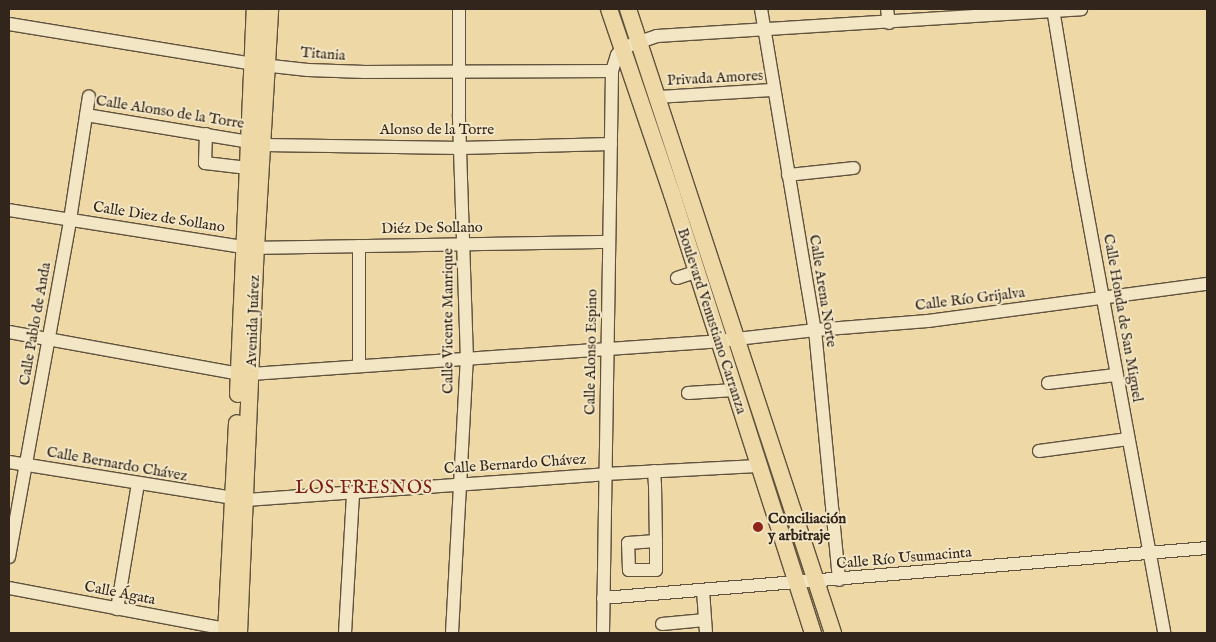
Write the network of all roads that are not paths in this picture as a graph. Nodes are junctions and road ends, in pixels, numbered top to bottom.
1 (254, 9) edge
2 (270, 9) edge
3 (459, 9) edge
4 (609, 9) edge
5 (628, 9) edge
6 (761, 9) edge
7 (887, 9) edge
8 (1081, 9) edge
9 (1053, 10) edge
10 (889, 22) junction
11 (9, 24) edge
12 (764, 29) junction
13 (639, 41) junction
14 (622, 48) junction
15 (261, 64) junction
16 (612, 71) junction
17 (460, 72) junction
18 (774, 90) junction
19 (88, 96) dead end
20 (658, 97) junction
21 (86, 115) junction
22 (206, 134) junction
23 (256, 143) junction
24 (611, 144) junction
25 (461, 148) junction
26 (248, 168) junction
27 (854, 168) dead end
28 (788, 175) junction
29 (9, 210) edge
30 (70, 220) junction
31 (608, 242) junction
32 (464, 244) junction
33 (359, 246) junction
34 (250, 248) junction
35 (696, 272) junction
36 (677, 278) dead end
37 (1207, 284) edge
38 (1104, 298) junction
39 (815, 330) junction
40 (9, 332) edge
41 (49, 339) junction
42 (736, 339) junction
43 (719, 341) junction
44 (607, 350) junction
45 (467, 360) junction
46 (359, 366) junction
47 (245, 374) junction
48 (1116, 375) junction
49 (1048, 383) dead end
50 (734, 390) junction
51 (688, 393) dead end
52 (1128, 439) junction
53 (1038, 451) dead end
54 (9, 462) edge
55 (27, 465) junction
56 (758, 466) junction
57 (654, 471) junction
58 (605, 474) junction
59 (138, 484) junction
60 (461, 485) junction
61 (353, 493) junction
62 (240, 500) junction
63 (656, 541) dead end
64 (1207, 548) edge
65 (1150, 554) junction
66 (9, 557) edge
67 (839, 580) junction
68 (816, 581) junction
69 (797, 582) junction
70 (9, 588) edge
71 (703, 590) junction
72 (603, 598) junction
73 (117, 609) junction
74 (705, 620) junction
75 (662, 624) dead end
76 (230, 632) edge
77 (346, 633) edge
78 (452, 633) edge
79 (603, 633) edge
80 (706, 633) edge
81 (813, 633) edge
82 (832, 633) edge
83 (1164, 633) edge

1 - 15 main road, Avenida Juárez
2 - 15 main road, Avenida Juárez
3 - 17 street, Calle Vicente Manrique
4 - 14 main road, Boulevard Venustiano Carranza
5 - 13 main road, Boulevard Venustiano Carranza
6 - 12 street, Calle Arena Norte
7 - 10 street
8 - 9 street
9 - 10 street
9 - 38 street, Calle Honda de San Miguel
10 - 12 street
11 - 15 street, Titania
12 - 13 street
12 - 18 street, Calle Arena Norte
13 - 14 street
13 - 20 main road, Boulevard Venustiano Carranza
14 - 16 street
14 - 35 main road, Boulevard Venustiano Carranza
15 - 17 street, Titania
15 - 23 main road, Avenida Juárez
16 - 17 street, Titania
16 - 24 street, Calle Alonso Espino
17 - 25 street, Calle Vicente Manrique
18 - 20 street, Privada Amores
18 - 28 street, Calle Arena Norte
19 - 21 street, Calle Pablo de Anda
20 - 42 main road, Boulevard Venustiano Carranza
21 - 22 street, Calle Alonso de la Torre
21 - 30 street, Calle Pablo de Anda
22 - 23 street, Calle Alonso de la Torre
22 - 26 street
23 - 25 street, Alonso de la Torre
23 - 26 main road, Avenida Juárez
23 - 34 main road, Avenida Juárez
24 - 25 street, Alonso de la Torre
24 - 31 street, Calle Alonso Espino
25 - 32 street, Calle Vicente Manrique
26 - 34 main road, Avenida Juárez
27 - 28 street
28 - 39 street, Calle Arena Norte
29 - 30 street, Calle Diez de Sollano
30 - 34 street, Calle Diez de Sollano
30 - 41 street, Calle Pablo de Anda
31 - 32 street, Diéz De Sollano
31 - 44 street, Calle Alonso Espino
32 - 33 street, Diéz De Sollano
32 - 45 street, Calle Vicente Manrique
33 - 34 street, Diéz De Sollano
33 - 46 street
34 - 47 main road, Avenida Juárez
35 - 36 street
35 - 43 main road, Boulevard Venustiano Carranza
37 - 38 street, Calle Río Grijalva
38 - 39 street, Calle Río Grijalva
38 - 48 street, Calle Honda de San Miguel
39 - 42 street, Calle Río Grijalva
39 - 67 street, Calle Arena Norte
40 - 41 street, Calle Río Grijalva
41 - 47 street, Calle Río Grijalva
41 - 55 street, Calle Pablo de Anda
42 - 43 street, Calle Río Grijalva
42 - 68 main road, Boulevard Venustiano Carranza
43 - 44 street, Calle Río Grijalva
43 - 50 main road, Boulevard Venustiano Carranza
44 - 45 street, Calle Río Grijalva
44 - 58 street, Calle Alonso Espino
45 - 46 street, Calle Río Grijalva
45 - 60 street, Calle Vicente Manrique
46 - 47 street, Calle Río Grijalva
47 - 62 main road, Avenida Juárez
48 - 49 street
48 - 52 street, Calle Honda de San Miguel
50 - 51 street
50 - 56 main road, Boulevard Venustiano Carranza
52 - 53 street
52 - 65 street, Calle Honda de San Miguel
54 - 55 street, Calle Bernardo Chávez
55 - 59 street, Calle Bernardo Chávez
55 - 66 street, Calle Pablo de Anda
56 - 57 street, Calle Bernardo Chávez
56 - 69 main road, Boulevard Venustiano Carranza
57 - 58 street, Calle Bernardo Chávez
57 - 63 street
58 - 60 street, Calle Bernardo Chávez
58 - 72 street, Calle Alonso Espino
59 - 62 street, Calle Bernardo Chávez
59 - 73 street
60 - 61 street, Calle Bernardo Chávez
60 - 78 street, Calle Vicente Manrique
61 - 62 street, Calle Bernardo Chávez
61 - 77 street
62 - 76 main road, Avenida Juárez
64 - 65 street, Calle Río Usumacinta
65 - 67 street, Calle Río Usumacinta
65 - 83 street, Calle Honda de San Miguel
67 - 68 street, Calle Río Usumacinta
68 - 69 street, Calle Río Usumacinta
68 - 82 main road, Boulevard Venustiano Carranza
69 - 71 street, Calle Río Usumacinta
69 - 81 main road, Boulevard Venustiano Carranza
70 - 73 street, Calle Ágata
71 - 72 street, Calle Río Usumacinta
71 - 74 street
72 - 79 street, Calle Alonso Espino
73 - 76 street, Calle Ágata
74 - 75 street
74 - 80 street

